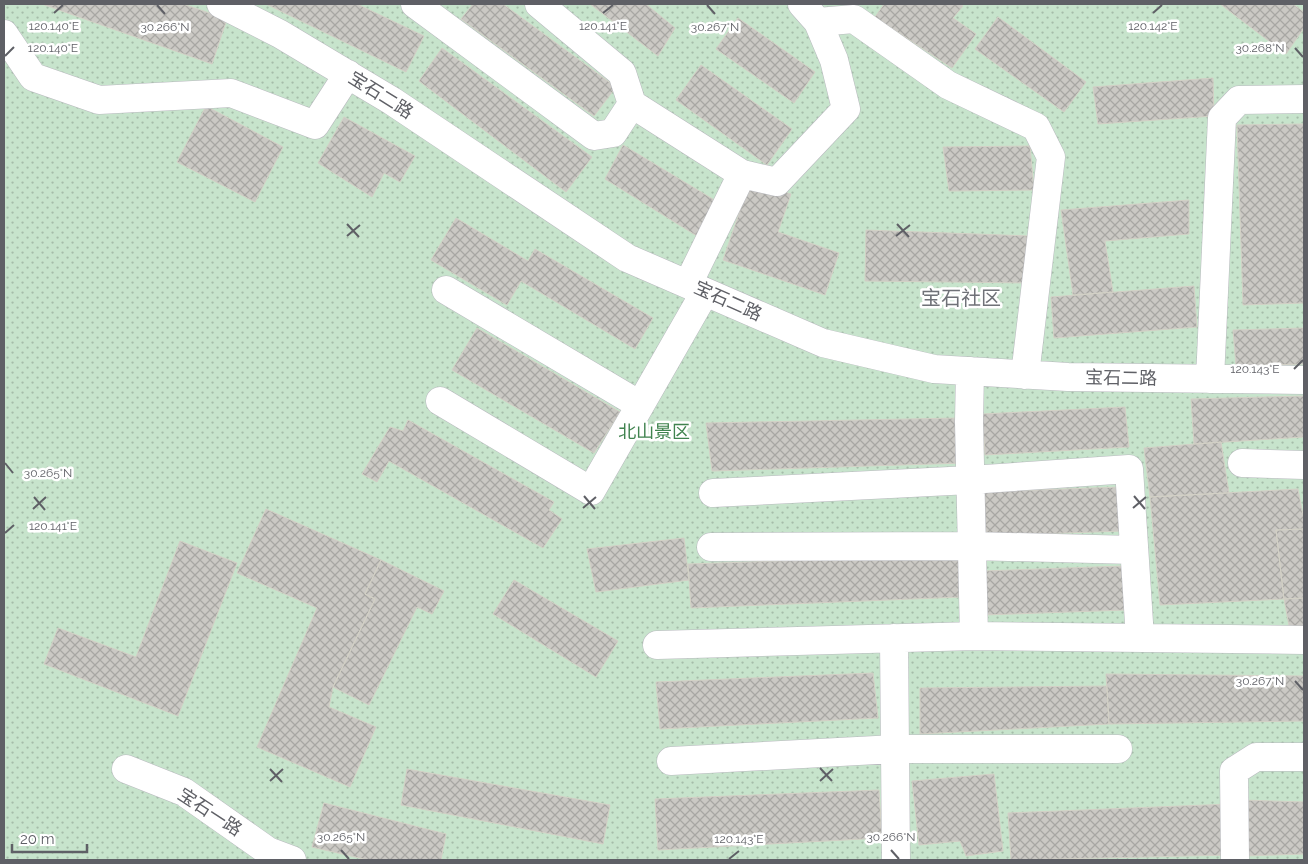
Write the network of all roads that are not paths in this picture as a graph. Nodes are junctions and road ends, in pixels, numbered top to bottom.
1 (221, 4) edge
2 (415, 4) edge
3 (539, 4) edge
4 (810, 13) edge
5 (4, 34) edge
6 (348, 74) junction
7 (1304, 99) edge
8 (632, 104) junction
9 (742, 174) junction
10 (696, 288) junction
11 (446, 290) dead end
12 (970, 371) junction
13 (1025, 375) junction
14 (1210, 379) junction
15 (1304, 380) edge
16 (440, 400) dead end
17 (640, 405) junction
18 (1242, 463) dead end
19 (1304, 465) edge
20 (970, 480) junction
21 (713, 493) dead end
22 (972, 546) junction
23 (711, 547) dead end
24 (1134, 550) junction
25 (974, 636) junction
26 (894, 638) junction
27 (1140, 638) junction
28 (1304, 640) edge
29 (657, 645) dead end
30 (1118, 749) dead end
31 (896, 750) junction
32 (1304, 757) edge
33 (671, 761) dead end
34 (126, 769) dead end
35 (292, 860) edge
36 (896, 860) edge
37 (1235, 860) edge

1 - 6 street, 宝石二路
2 - 8 street
3 - 8 street
4 - 9 street
4 - 13 street
5 - 6 street
6 - 10 street, 宝石二路
7 - 14 street
8 - 9 street
9 - 10 street
10 - 12 street, 宝石二路
10 - 17 street
11 - 17 street
12 - 13 street, 宝石二路
12 - 20 street
13 - 14 street, 宝石二路
14 - 15 street, 宝石二路
16 - 17 street
18 - 19 street
20 - 21 street
20 - 22 street
20 - 24 street
22 - 23 street
22 - 24 street
22 - 25 street
24 - 27 street
25 - 26 street
25 - 27 street
26 - 29 street
26 - 31 street
27 - 28 street
30 - 31 street
31 - 33 street
31 - 36 street
32 - 37 street
34 - 35 street, 宝石一路

